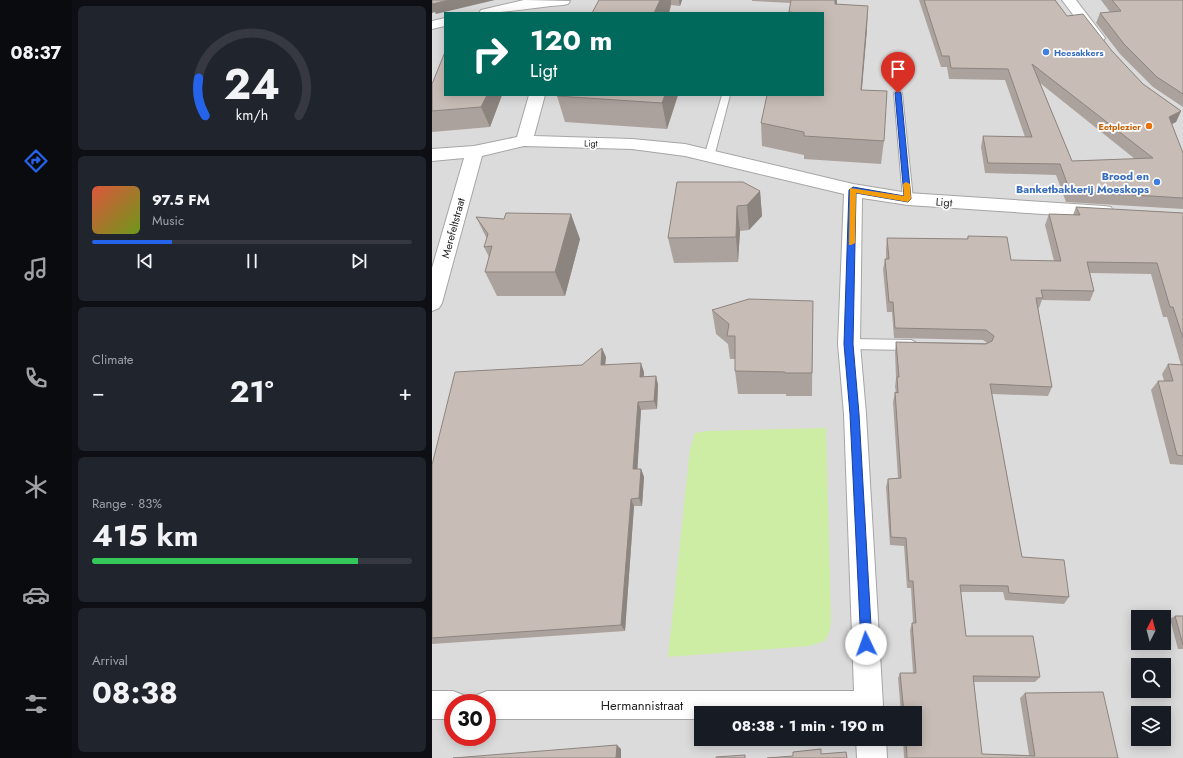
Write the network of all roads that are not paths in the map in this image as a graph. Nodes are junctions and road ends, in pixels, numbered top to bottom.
1 (1069, 0) edge
2 (562, 5) edge
3 (490, 12) edge
4 (444, 22) edge
5 (432, 25) edge
6 (1109, 52) edge
7 (898, 93) dead end
8 (537, 96) edge
9 (726, 96) edge
10 (524, 141) junction
11 (474, 152) junction
12 (432, 155) edge
13 (709, 157) junction
14 (853, 190) junction
15 (908, 199) junction
16 (1120, 213) edge
17 (432, 303) edge
18 (849, 344) junction
19 (920, 346) edge
20 (432, 705) edge
21 (444, 705) edge
22 (496, 705) edge
23 (870, 706) edge
24 (694, 707) edge
25 (871, 746) edge
26 (872, 758) edge

1 - 6 street
2 - 3 street
4 - 5 street
7 - 15 lane
8 - 10 street
9 - 13 lane
10 - 11 street, Ligt
10 - 13 street, Ligt
11 - 12 street, Ligt
11 - 17 street, Merefeltstraat
13 - 14 street, Ligt
14 - 15 street, Ligt
14 - 18 street, Hermannistraat
15 - 16 street, Ligt
18 - 19 lane
18 - 23 street, Hermannistraat
20 - 21 street
22 - 24 street, Hermannistraat
25 - 26 street

